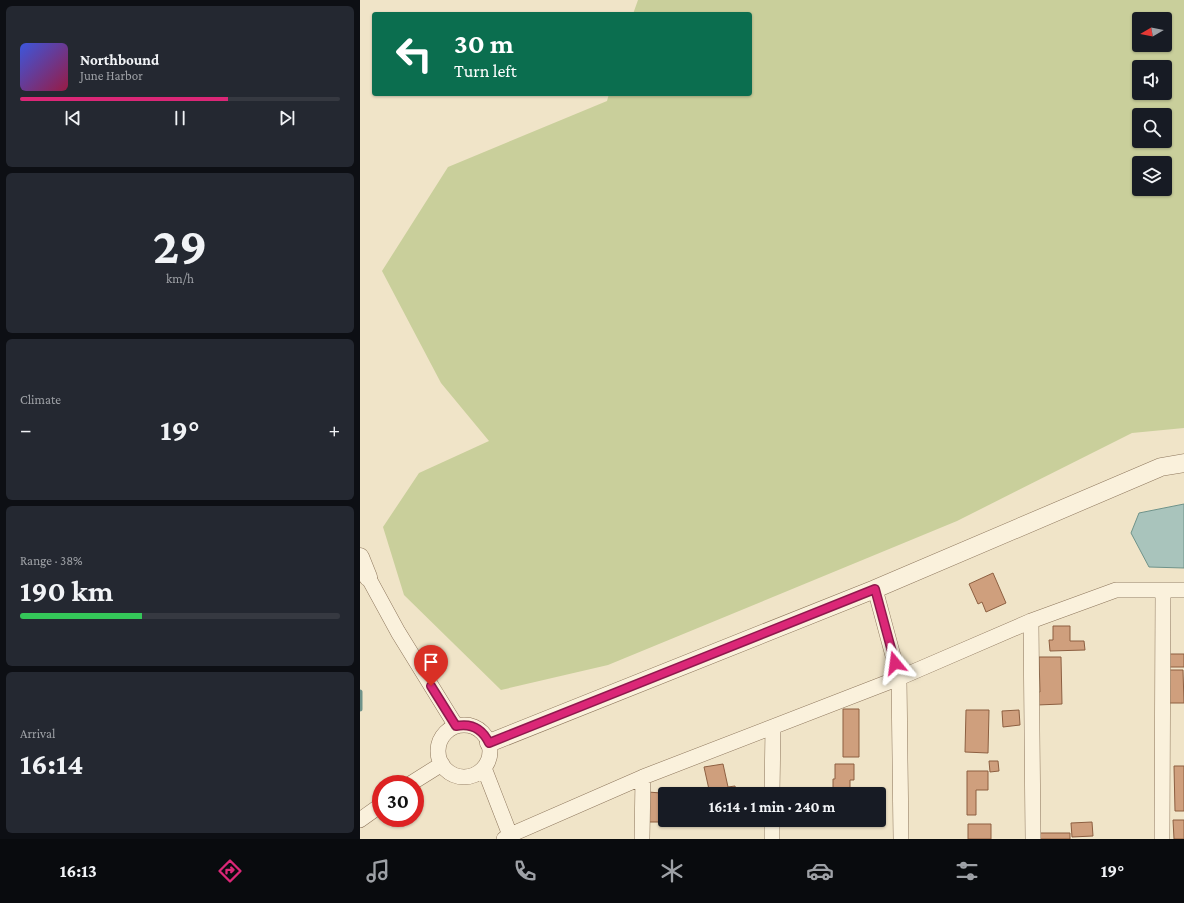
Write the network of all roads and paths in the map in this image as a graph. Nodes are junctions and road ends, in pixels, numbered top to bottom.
1 (1184, 463) edge
2 (360, 557) edge
3 (368, 577) joint
4 (875, 589) junction
5 (1163, 590) junction
6 (1184, 590) edge
7 (1031, 621) junction
8 (899, 678) junction
9 (456, 726) junction
10 (773, 727) junction
11 (489, 743) junction
12 (442, 764) junction
13 (484, 768) junction
14 (424, 775) edge
15 (643, 777) junction
16 (772, 787) edge
17 (372, 811) edge
18 (360, 820) edge
19 (772, 827) edge
20 (508, 838) edge
21 (642, 839) edge
22 (772, 839) edge
23 (901, 839) edge
24 (1033, 839) edge
25 (1162, 839) edge

1 - 4 street
2 - 3 street
3 - 9 street
4 - 8 street
4 - 11 street
5 - 6 street
5 - 7 street
5 - 25 street
7 - 8 street
7 - 24 street
8 - 10 street
8 - 23 street
9 - 11 street
9 - 12 street
10 - 15 street
10 - 16 street
11 - 13 street
12 - 13 street
12 - 14 street
13 - 20 street
15 - 20 street
15 - 21 street
17 - 18 street
19 - 22 street

